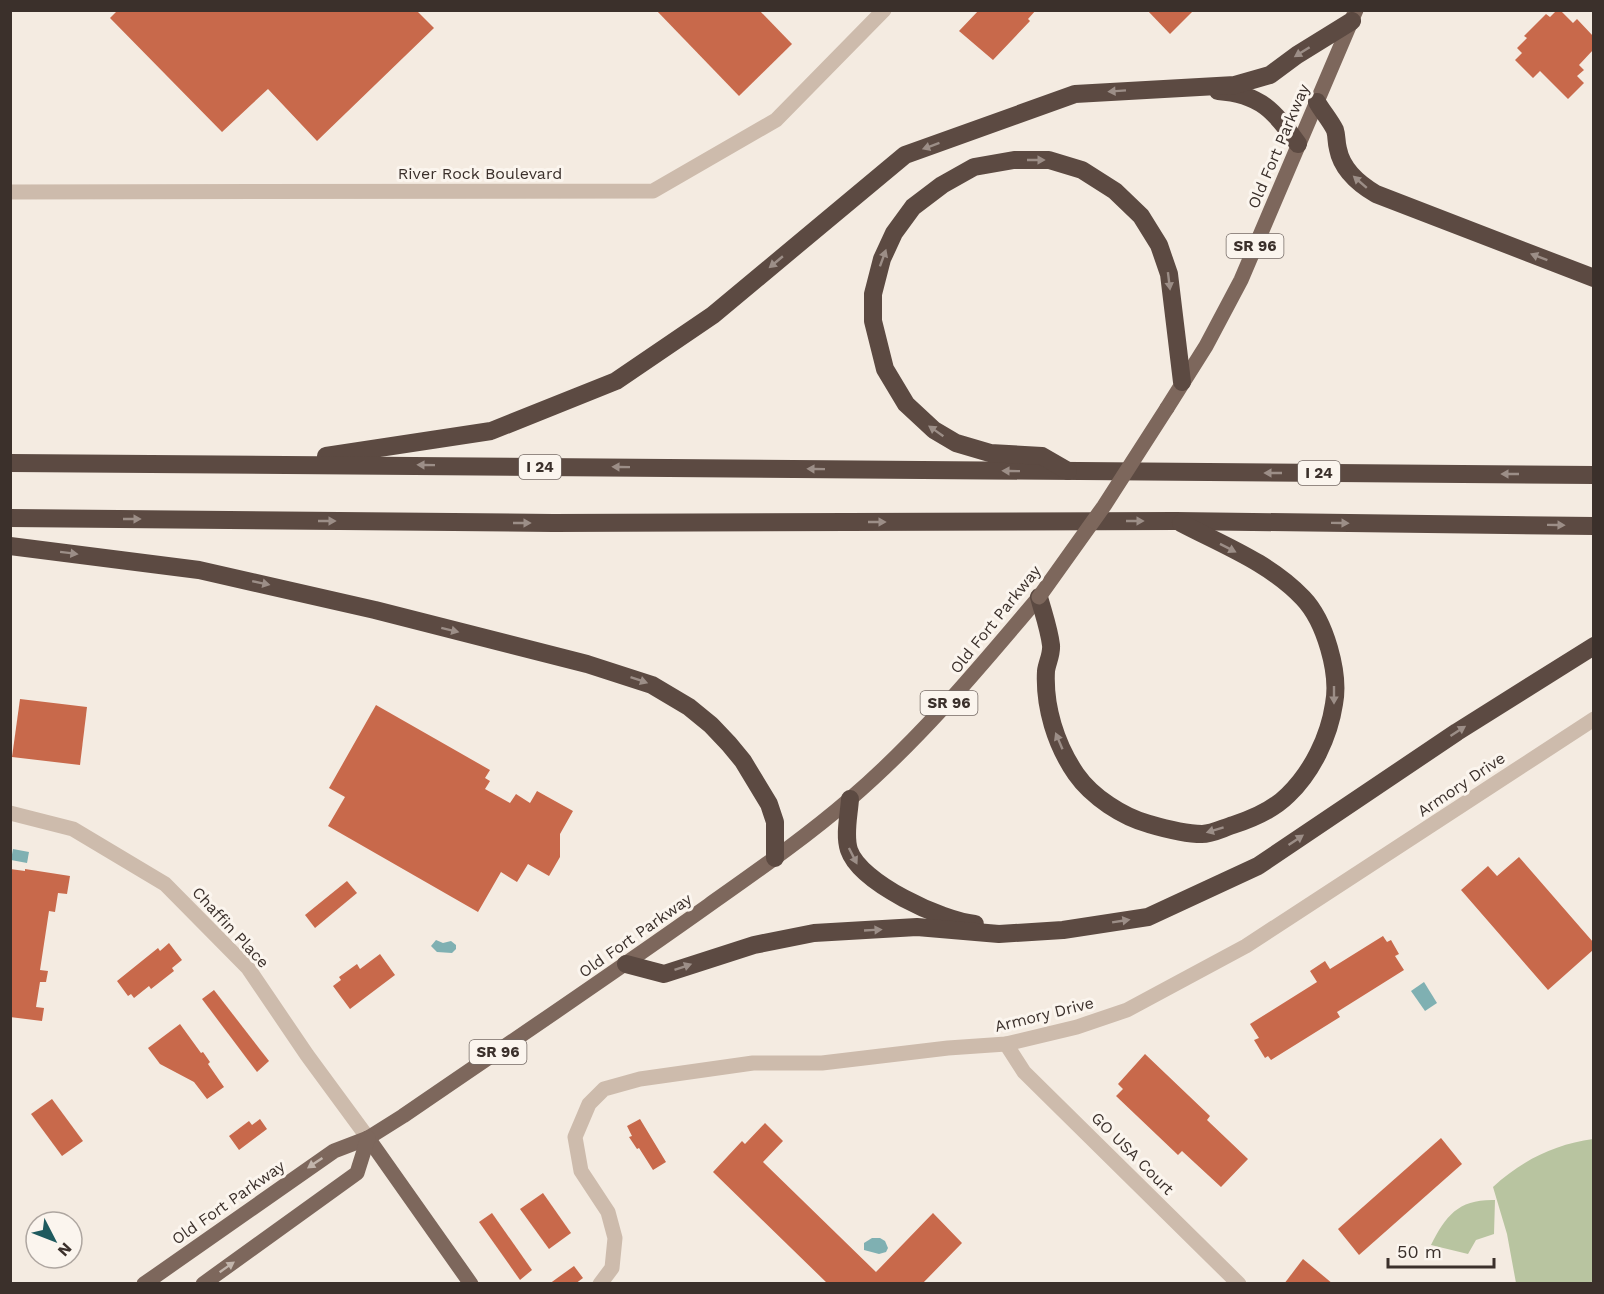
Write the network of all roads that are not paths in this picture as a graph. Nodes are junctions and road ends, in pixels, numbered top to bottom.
1 (884, 10) edge
2 (1354, 16) edge
3 (1183, 89) junction
4 (1317, 102) junction
5 (1298, 144) junction
6 (10, 192) edge
7 (1593, 278) edge
8 (1182, 382) junction
9 (10, 464) edge
10 (273, 464) junction
11 (1070, 472) junction
12 (1593, 475) edge
13 (10, 518) edge
14 (1176, 520) junction
15 (1593, 526) edge
16 (10, 546) edge
17 (1039, 597) junction
18 (1593, 646) edge
19 (1593, 719) edge
20 (850, 799) junction
21 (10, 813) edge
22 (775, 858) junction
23 (1063, 930) junction
24 (626, 964) junction
25 (1006, 1044) junction
26 (368, 1138) junction
27 (144, 1284) edge
28 (203, 1284) edge
29 (471, 1284) edge
30 (600, 1284) edge
31 (1239, 1284) edge

1 - 6 street, River Rock Boulevard
2 -> 3 highway
2 - 4 main road, Old Fort Parkway / SR 96
3 - 5 highway
3 -> 10 highway
4 - 5 main road, Old Fort Parkway / SR 96
7 -> 4 highway
5 - 8 main road, Old Fort Parkway / SR 96
11 -> 8 highway
8 - 17 main road, Old Fort Parkway / SR 96, bridge
9 - 10 highway, I 24
11 -> 10 highway, I 24
12 -> 11 highway, I 24
13 -> 14 highway
14 -> 15 highway
14 -> 17 highway
16 -> 22 highway
17 - 20 main road, Old Fort Parkway / SR 96
23 -> 18 highway
19 - 25 street, Armory Drive
20 - 22 main road, Old Fort Parkway / SR 96
20 -> 23 highway
21 - 26 street, Chaffin Place
22 - 24 main road, Old Fort Parkway / SR 96
24 -> 23 highway
24 - 26 main road, Old Fort Parkway / SR 96
25 - 30 street, Armory Drive
25 - 31 street, GO USA Court
26 -> 27 main road, Old Fort Parkway / SR 96
28 -> 26 main road
26 - 29 main road

